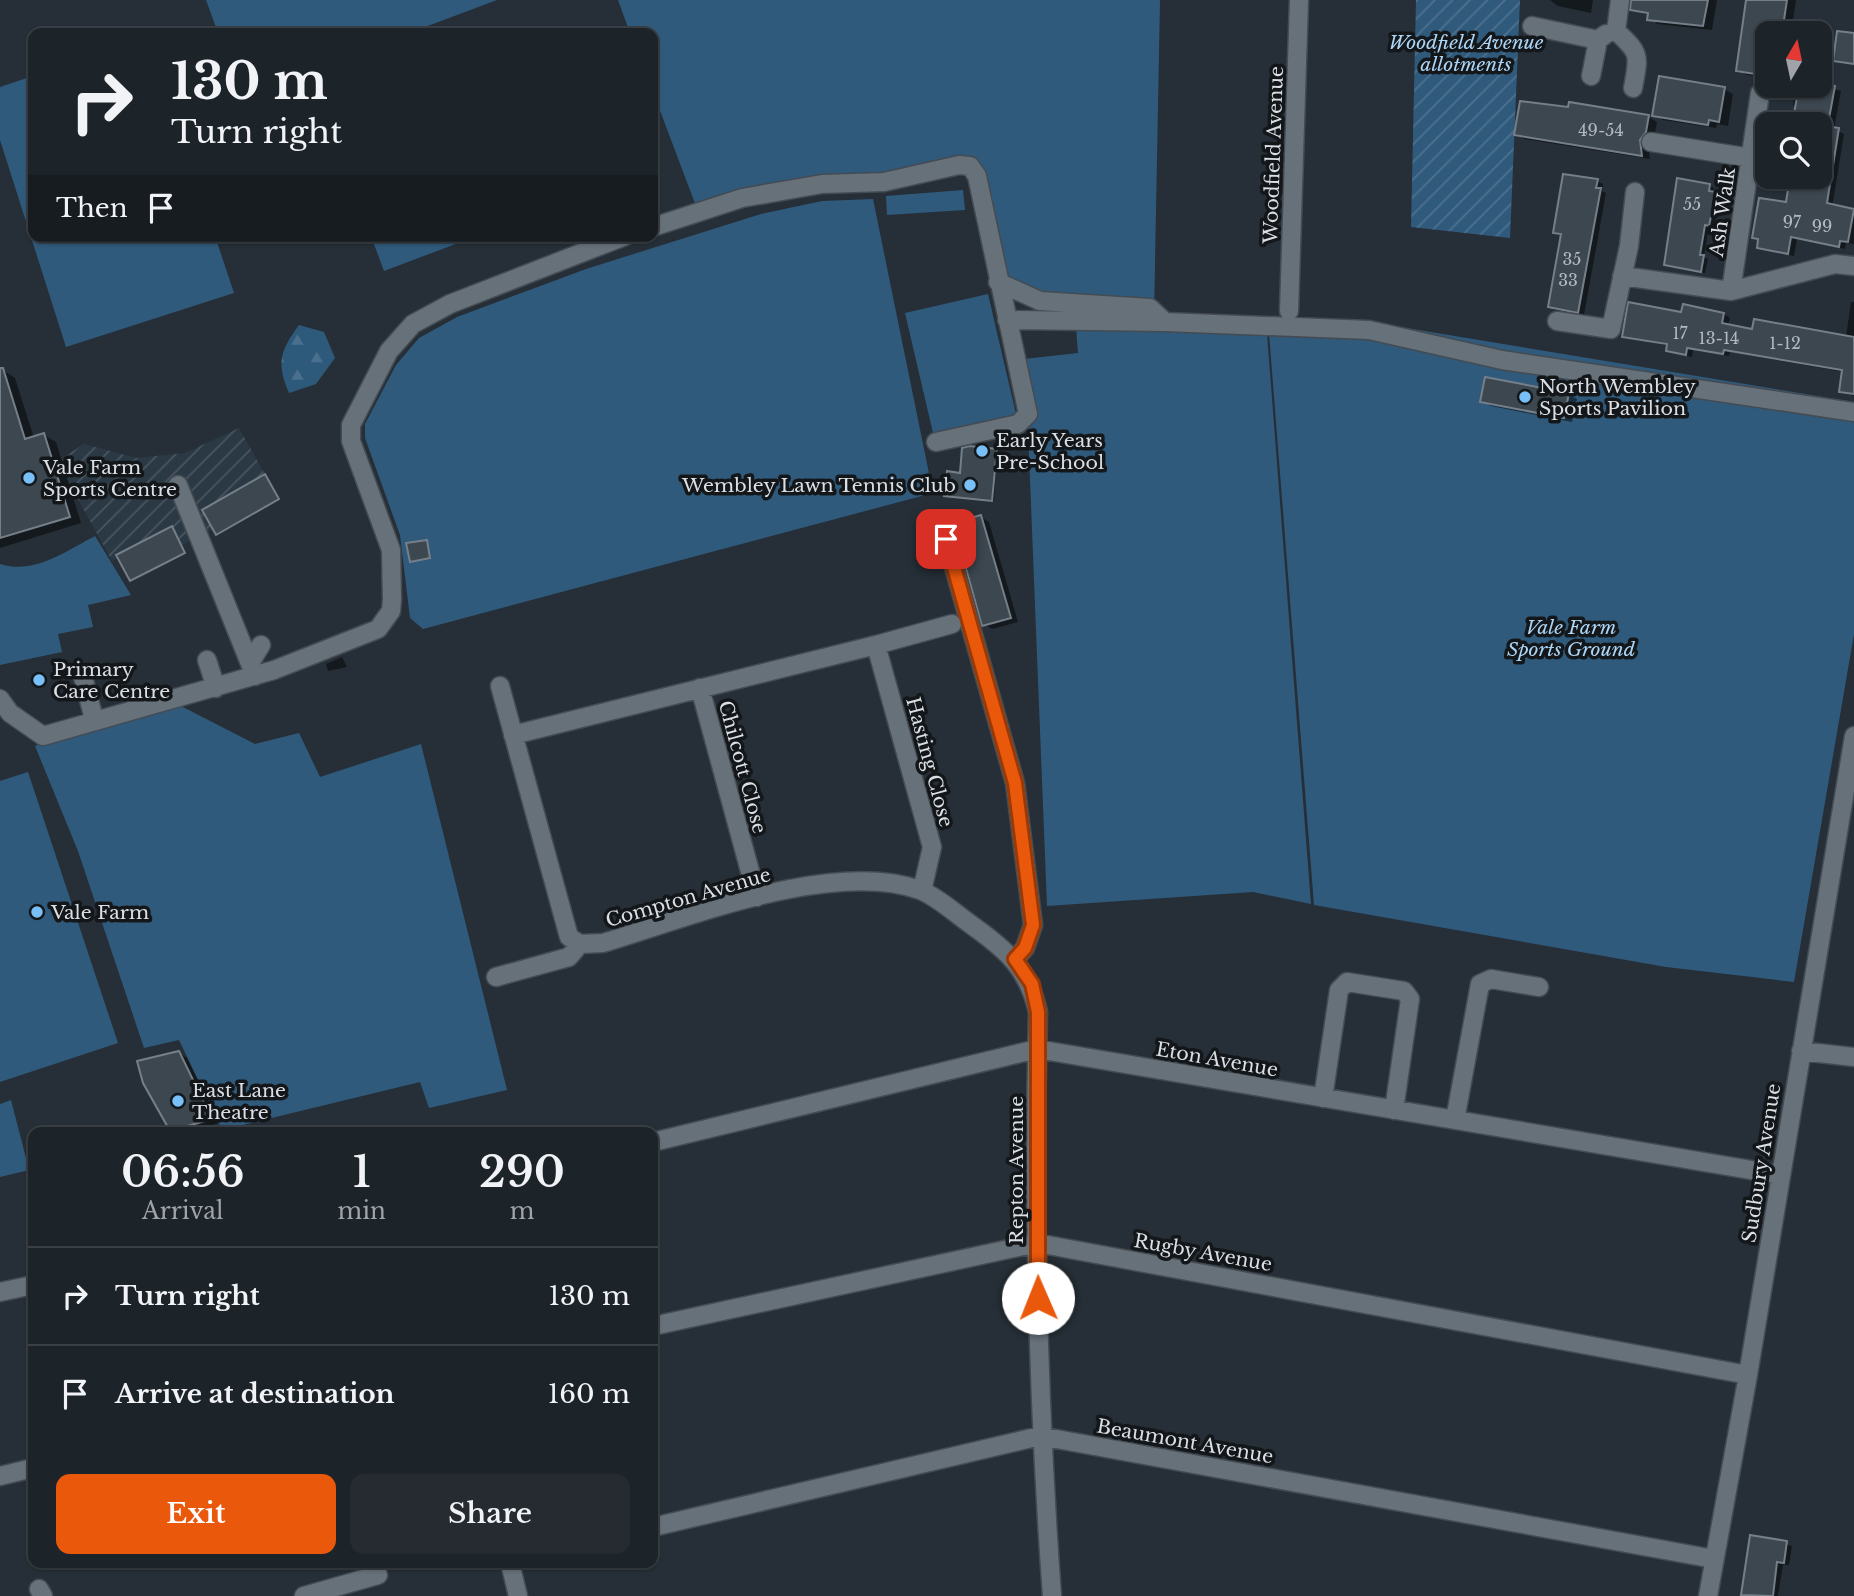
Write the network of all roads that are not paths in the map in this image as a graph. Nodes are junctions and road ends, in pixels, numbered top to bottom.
1 (1299, 0) edge
2 (1620, 0) edge
3 (1532, 26) dead end
4 (1616, 31) junction
5 (1598, 40) junction
6 (1591, 76) dead end
7 (1633, 88) dead end
8 (1759, 98) edge
9 (1651, 142) dead end
10 (1751, 158) junction
11 (1635, 191) dead end
12 (658, 225) edge
13 (610, 242) edge
14 (1854, 266) edge
15 (1622, 276) junction
16 (998, 282) junction
17 (1731, 291) junction
18 (1289, 311) dead end
19 (1007, 320) junction
20 (1166, 321) junction
21 (1557, 321) dead end
22 (1854, 412) edge
23 (936, 442) dead end
24 (178, 485) dead end
25 (946, 539) dead end
26 (951, 624) dead end
27 (261, 645) dead end
28 (876, 645) junction
29 (207, 660) dead end
30 (253, 669) junction
31 (82, 673) dead end
32 (500, 686) dead end
33 (216, 688) junction
34 (700, 688) junction
35 (0, 699) edge
36 (94, 719) junction
37 (513, 735) junction
38 (1854, 736) edge
39 (922, 891) junction
40 (1046, 892) dead end
41 (757, 897) junction
42 (1032, 906) junction
43 (580, 944) junction
44 (1015, 959) junction
45 (496, 977) dead end
46 (1539, 987) dead end
47 (1037, 1049) junction
48 (1801, 1051) junction
49 (1854, 1057) edge
50 (1323, 1098) junction
51 (1394, 1110) junction
52 (1455, 1120) junction
53 (658, 1141) edge
54 (1780, 1175) junction
55 (1037, 1243) junction
56 (28, 1286) edge
57 (0, 1292) edge
58 (658, 1325) edge
59 (1748, 1375) junction
60 (1040, 1436) junction
61 (28, 1469) edge
62 (0, 1476) edge
63 (658, 1526) edge
64 (1714, 1559) junction
65 (511, 1568) edge
66 (378, 1575) dead end
67 (311, 1595) edge
68 (518, 1596) edge
69 (1052, 1596) edge
70 (1708, 1596) edge

1 - 18 street, Woodfield Avenue
2 - 4 street
3 - 5 street
4 - 5 street
4 - 7 street
5 - 6 street
8 - 10 street, Ash Walk
9 - 10 street
10 - 17 street, Ash Walk
11 - 15 street
12 - 16 street
13 - 30 street
14 - 17 street
15 - 17 street
15 - 21 street
16 - 19 street
16 - 20 street
19 - 20 street
19 - 23 street
20 - 22 street
24 - 30 street
25 - 42 street
26 - 28 street
27 - 30 street
28 - 34 street, Chilcott Close
28 - 39 street, Hasting Close
29 - 33 street
30 - 33 street
31 - 36 street
32 - 37 street
33 - 36 street
34 - 37 street, Chilcott Close
34 - 41 street, Chilcott Close
35 - 36 street
37 - 43 street
38 - 48 street, Sudbury Avenue
39 - 41 street, Compton Avenue
39 - 44 street, Compton Avenue
40 - 42 street
41 - 43 street, Compton Avenue
42 - 44 street
43 - 45 street
44 - 47 street, Repton Avenue
46 - 52 street
47 - 50 street, Eton Avenue
47 - 53 street, Eton Avenue
47 - 55 street, Repton Avenue
48 - 49 street
48 - 54 street, Sudbury Avenue
50 - 51 street, Eton Avenue
50 - 51 street
51 - 52 street, Eton Avenue
52 - 54 street, Eton Avenue
54 - 59 street, Sudbury Avenue
55 - 58 street, Rugby Avenue
55 - 59 street, Rugby Avenue
55 - 60 street, Repton Avenue
56 - 57 street
59 - 64 street, Sudbury Avenue
60 - 63 street, Beaumont Avenue
60 - 64 street, Beaumont Avenue
60 - 69 street, Repton Avenue
61 - 62 street
64 - 70 street, Sudbury Avenue
65 - 68 street
66 - 67 street

